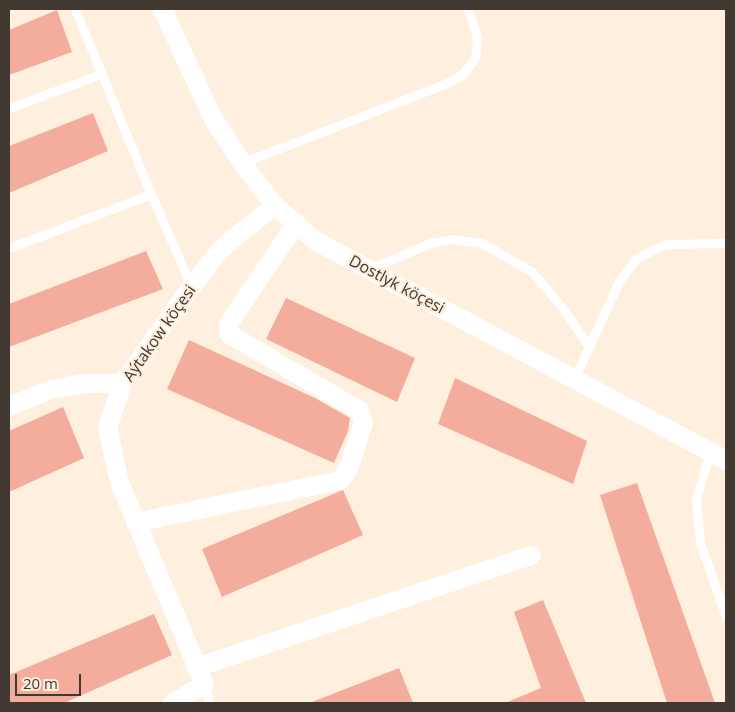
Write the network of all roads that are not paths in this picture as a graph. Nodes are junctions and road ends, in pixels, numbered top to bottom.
1 (74, 9) edge
2 (162, 9) edge
3 (468, 9) edge
4 (101, 74) junction
5 (9, 108) edge
6 (242, 163) junction
7 (151, 194) junction
8 (274, 205) junction
9 (296, 223) junction
10 (726, 243) edge
11 (9, 248) edge
12 (369, 269) junction
13 (191, 286) junction
14 (589, 347) junction
15 (574, 379) junction
16 (122, 383) junction
17 (9, 406) edge
18 (718, 456) edge
19 (135, 522) junction
20 (531, 555) dead end
21 (726, 617) edge
22 (196, 666) junction
23 (204, 684) junction
24 (172, 703) edge
25 (209, 703) edge

1 - 4 lane
2 - 6 street, Dostlyk köçesi
3 - 6 lane
4 - 5 lane
4 - 7 lane
6 - 8 street, Dostlyk köçesi
7 - 11 lane
7 - 13 lane
8 - 9 street, Dostlyk köçesi
8 - 13 street, Aýtakow köçesi
9 - 12 street, Dostlyk köçesi
9 - 19 street
10 - 14 lane
12 - 14 lane
12 - 15 street, Dostlyk köçesi
13 - 16 street, Aýtakow köçesi
14 - 15 lane
15 - 18 street, Dostlyk köçesi
16 - 17 street
16 - 19 street, Aýtakow köçesi
18 - 21 lane
19 - 22 street, Aýtakow köçesi
20 - 22 street
22 - 23 street, Aýtakow köçesi
23 - 24 street
23 - 25 lane

